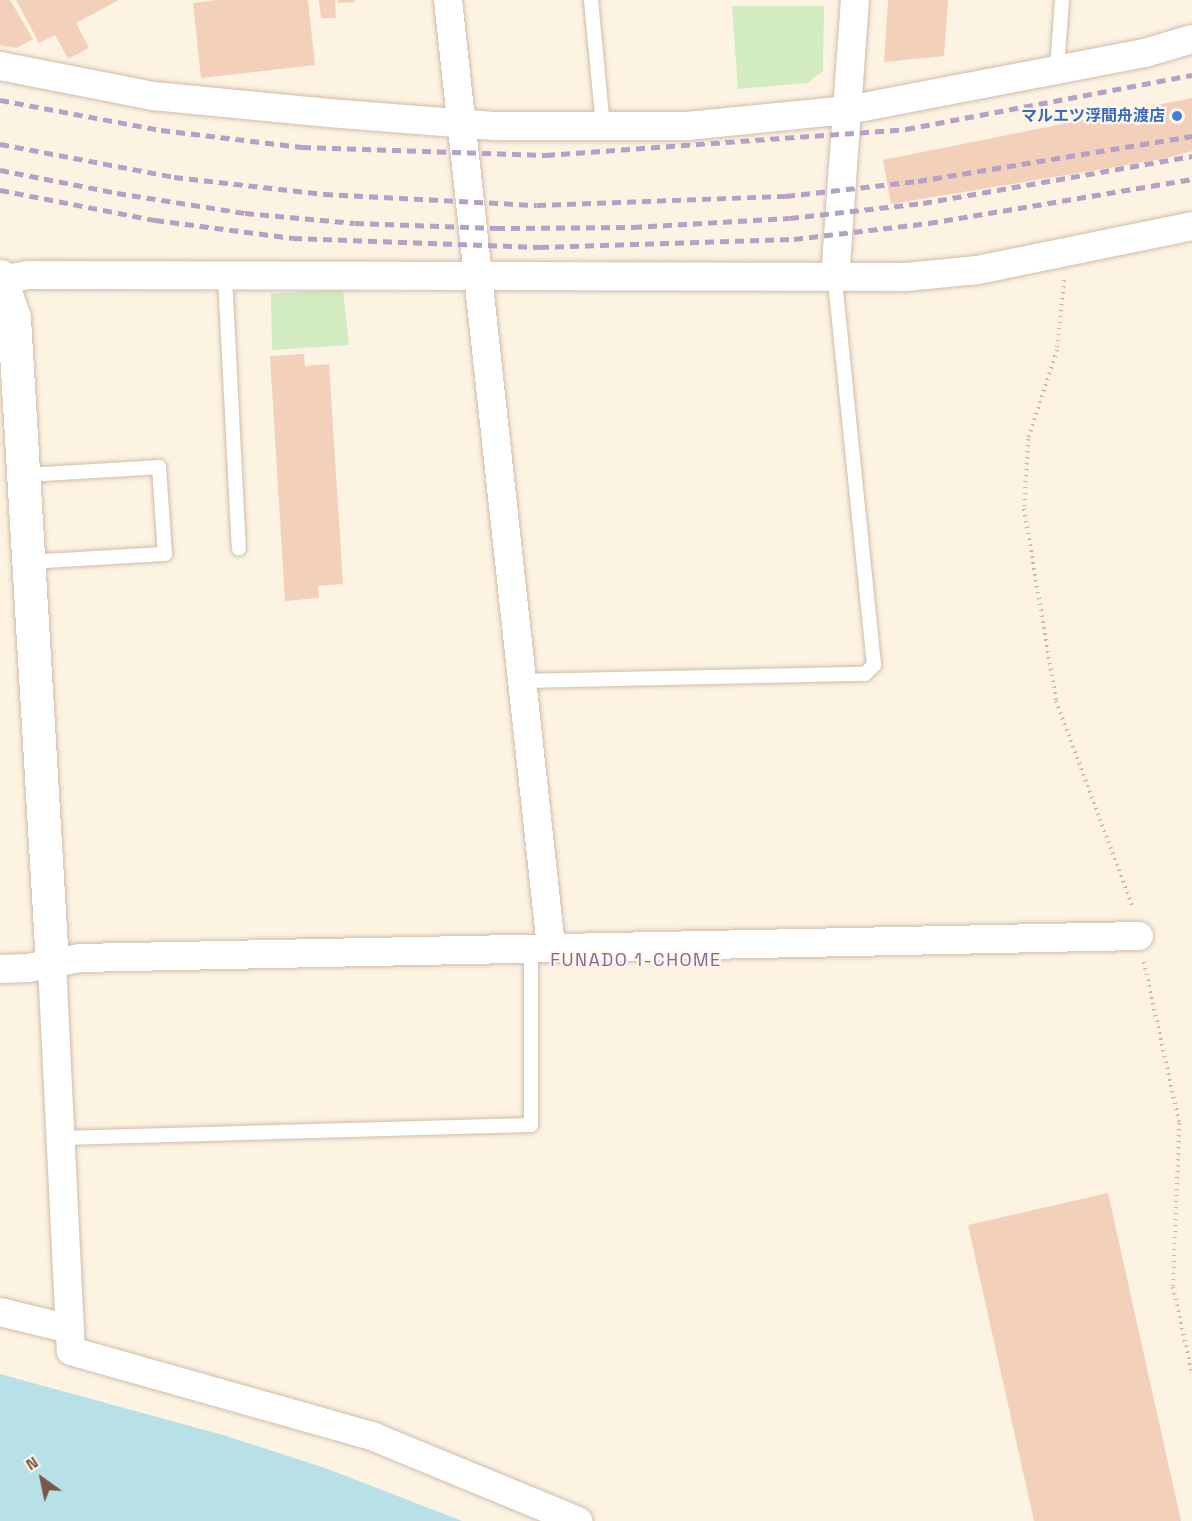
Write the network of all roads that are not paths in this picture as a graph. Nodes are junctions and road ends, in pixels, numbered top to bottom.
1 (448, 0) edge
2 (591, 0) edge
3 (855, 0) edge
4 (1062, 0) edge
5 (1192, 39) edge
6 (0, 66) edge
7 (1057, 68) junction
8 (848, 110) junction
9 (461, 124) junction
10 (603, 126) junction
11 (1192, 226) edge
12 (225, 276) junction
13 (479, 276) junction
14 (835, 278) junction
15 (1, 279) edge
16 (26, 476) junction
17 (238, 549) dead end
18 (31, 562) junction
19 (522, 681) junction
20 (1139, 936) road end
21 (541, 948) junction
22 (52, 964) junction
23 (0, 969) edge
24 (60, 1138) junction
25 (0, 1312) edge
26 (70, 1329) junction
27 (578, 1521) edge

1 - 9 street
2 - 10 lane
3 - 8 street
4 - 7 lane
5 - 7 street
6 - 9 street
7 - 8 street
8 - 10 street
8 - 14 street
9 - 10 street
9 - 13 street
11 - 14 street
12 - 13 street
12 - 15 street
12 - 17 lane
13 - 14 street
13 - 19 street
14 - 19 lane
15 - 16 street
16 - 18 street
16 - 18 lane
18 - 22 street
19 - 21 street
20 - 21 street
21 - 22 street
21 - 24 lane
22 - 23 street
22 - 24 street
24 - 26 street
25 - 26 street
26 - 27 street

